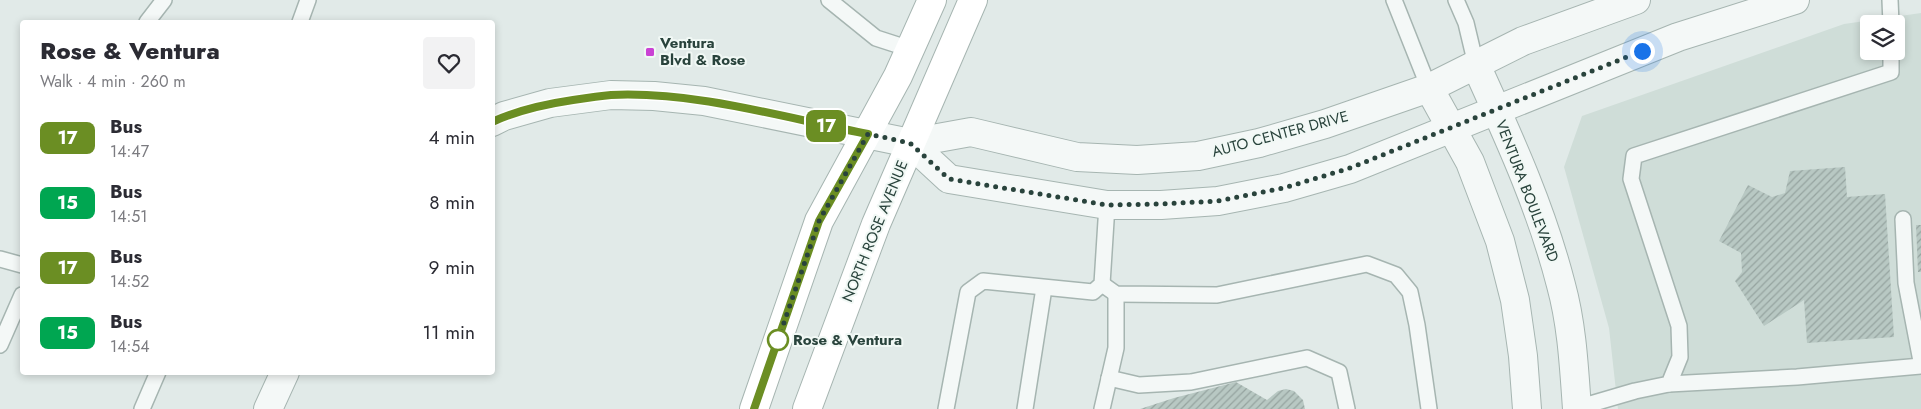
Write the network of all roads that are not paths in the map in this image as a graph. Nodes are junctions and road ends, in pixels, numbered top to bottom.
1 (164, 0) edge
2 (308, 0) edge
3 (829, 0) edge
4 (932, 0) edge
5 (973, 0) edge
6 (1394, 0) edge
7 (1456, 0) edge
8 (1636, 0) edge
9 (1794, 0) edge
10 (1890, 0) edge
11 (1891, 15) edge
12 (149, 20) edge
13 (301, 20) edge
14 (910, 49) junction
15 (1892, 60) edge
16 (1476, 65) junction
17 (1429, 88) junction
18 (1496, 108) junction
19 (495, 120) edge
20 (1451, 128) junction
21 (868, 134) junction
22 (910, 143) junction
23 (1107, 205) junction
24 (1903, 219) dead end
25 (0, 259) edge
26 (20, 264) edge
27 (1102, 284) junction
28 (1044, 288) junction
29 (1116, 294) junction
30 (20, 300) edge
31 (0, 345) edge
32 (1921, 361) edge
33 (1921, 366) edge
34 (157, 375) edge
35 (283, 375) edge
36 (1109, 378) junction
37 (1669, 384) junction
38 (1577, 408) edge
39 (142, 409) edge
40 (268, 409) edge
41 (754, 409) edge
42 (807, 409) edge
43 (946, 409) edge
44 (1025, 409) edge
45 (1102, 409) edge
46 (1347, 409) edge
47 (1429, 409) edge
48 (1527, 409) edge

1 - 12 lane
2 - 13 lane
3 - 14 lane
4 - 14 main road
5 - 22 main road, NORTH ROSE AVENUE
6 - 17 lane
7 - 16 lane
8 - 16 street, AUTO CENTER DRIVE
9 - 18 street
10 - 11 lane
14 - 21 main road
15 - 37 lane
16 - 17 street, AUTO CENTER DRIVE
16 - 18 street, VENTURA BOULEVARD
17 - 20 street
17 - 22 street, AUTO CENTER DRIVE
18 - 20 street
18 - 38 street, VENTURA BOULEVARD
19 - 21 street
20 - 23 street
20 - 48 street
21 - 22 street
21 - 41 main road
22 - 23 street
22 - 42 main road, NORTH ROSE AVENUE
23 - 27 lane
24 - 32 lane
25 - 26 lane
27 - 28 lane
27 - 29 lane
28 - 43 lane
28 - 44 lane
29 - 36 lane
29 - 47 lane
30 - 31 lane
33 - 37 lane
34 - 39 lane
35 - 40 street
36 - 45 lane
36 - 46 lane
37 - 38 lane

